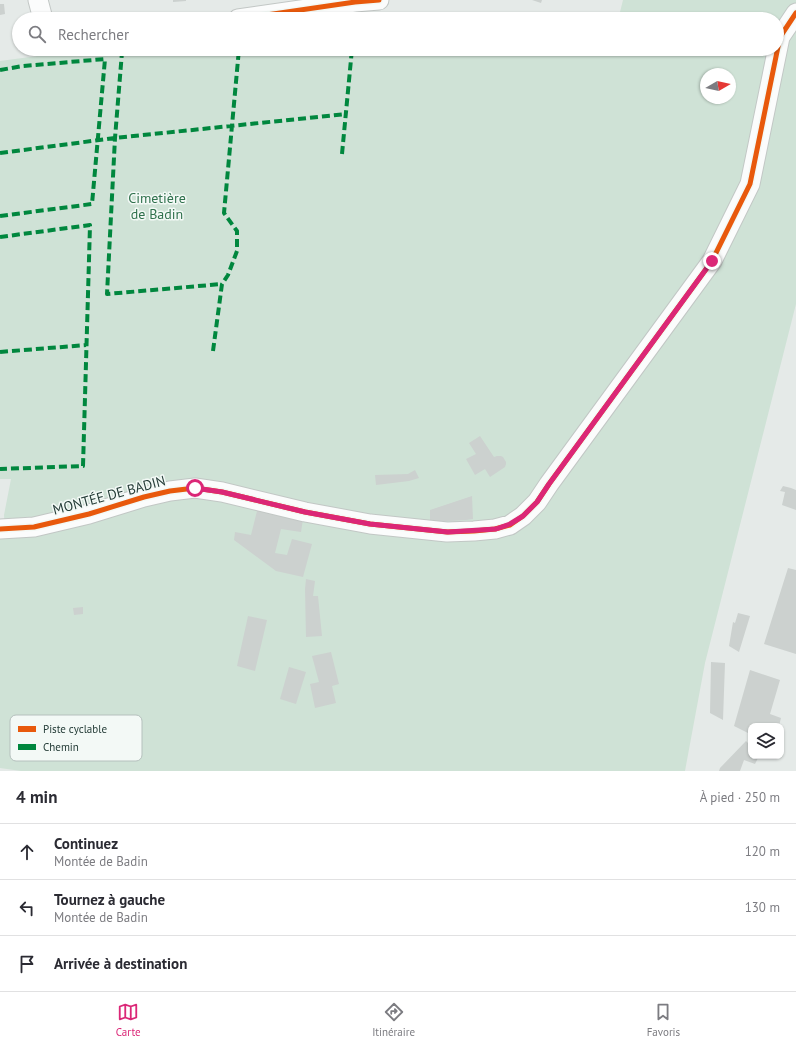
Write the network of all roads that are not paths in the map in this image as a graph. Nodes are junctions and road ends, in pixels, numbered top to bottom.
1 (38, 0) edge
2 (379, 0) edge
3 (355, 1) edge
4 (41, 12) edge
5 (284, 12) edge
6 (796, 13) edge
7 (784, 31) edge
8 (776, 56) edge
9 (0, 529) edge

1 - 4 street
2 - 3 street
3 - 5 street
6 - 7 street, MONTÉE DE BADIN
8 - 9 street, MONTÉE DE BADIN

